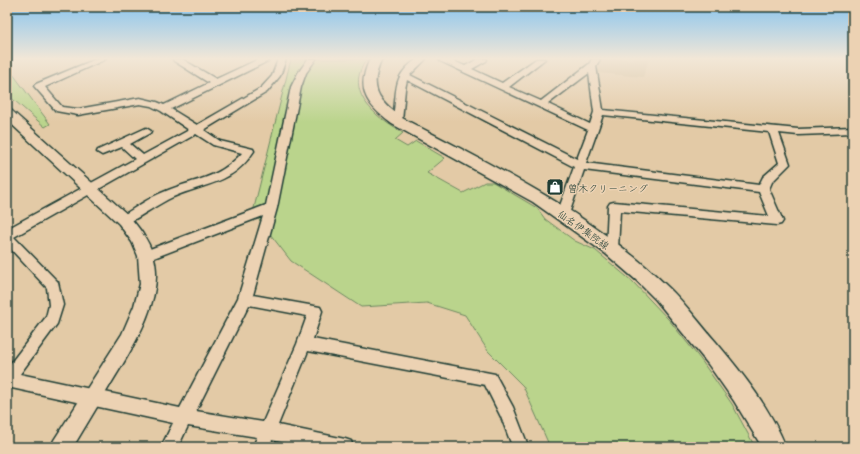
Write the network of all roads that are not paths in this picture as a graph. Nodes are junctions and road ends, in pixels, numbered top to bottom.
1 (53, 80) edge
2 (211, 80) edge
3 (222, 80) edge
4 (274, 80) edge
5 (299, 80) edge
6 (369, 80) edge
7 (404, 80) edge
8 (413, 80) edge
9 (489, 80) edge
10 (512, 80) edge
11 (572, 80) edge
12 (596, 80) edge
13 (216, 83) junction
14 (503, 87) junction
15 (543, 104) junction
16 (164, 109) junction
17 (599, 112) junction
18 (7, 113) edge
19 (397, 121) junction
20 (593, 129) junction
21 (773, 129) junction
22 (196, 130) junction
23 (853, 130) edge
24 (146, 131) dead end
25 (123, 143) junction
26 (102, 152) dead end
27 (143, 160) junction
28 (581, 166) junction
29 (89, 189) junction
30 (763, 189) junction
31 (271, 208) junction
32 (563, 214) junction
33 (124, 220) junction
34 (7, 236) edge
35 (612, 249) junction
36 (146, 256) junction
37 (245, 299) junction
38 (304, 344) junction
39 (7, 379) edge
40 (94, 396) junction
41 (184, 417) junction
42 (266, 431) junction
43 (61, 447) edge
44 (169, 447) edge
45 (261, 447) edge
46 (345, 447) edge
47 (518, 447) edge
48 (774, 447) edge

1 - 16 street
2 - 13 street
3 - 13 street
4 - 22 street
5 - 31 street
6 - 19 main road, 仙名伊集院線
7 - 19 street
8 - 28 street
9 - 14 street
10 - 14 street
11 - 15 street
12 - 17 street
13 - 16 street
14 - 15 street
15 - 20 street
16 - 22 street
17 - 20 street
17 - 21 street
18 - 29 street
19 - 32 main road, 仙名伊集院線
20 - 28 street
21 - 23 street
21 - 30 street
22 - 27 street
22 - 33 street
24 - 25 street
25 - 26 street
25 - 27 street
27 - 29 street
28 - 30 street
28 - 32 street
29 - 33 street
29 - 34 street
30 - 35 street
31 - 36 street
31 - 37 street
32 - 35 main road, 仙名伊集院線
33 - 36 street
34 - 39 street
35 - 48 main road, 仙名伊集院線
36 - 40 street
37 - 38 street
37 - 41 street
38 - 42 street
38 - 47 street
39 - 40 street
40 - 41 street
40 - 43 street
41 - 42 street
41 - 44 street
42 - 45 street
42 - 46 street

